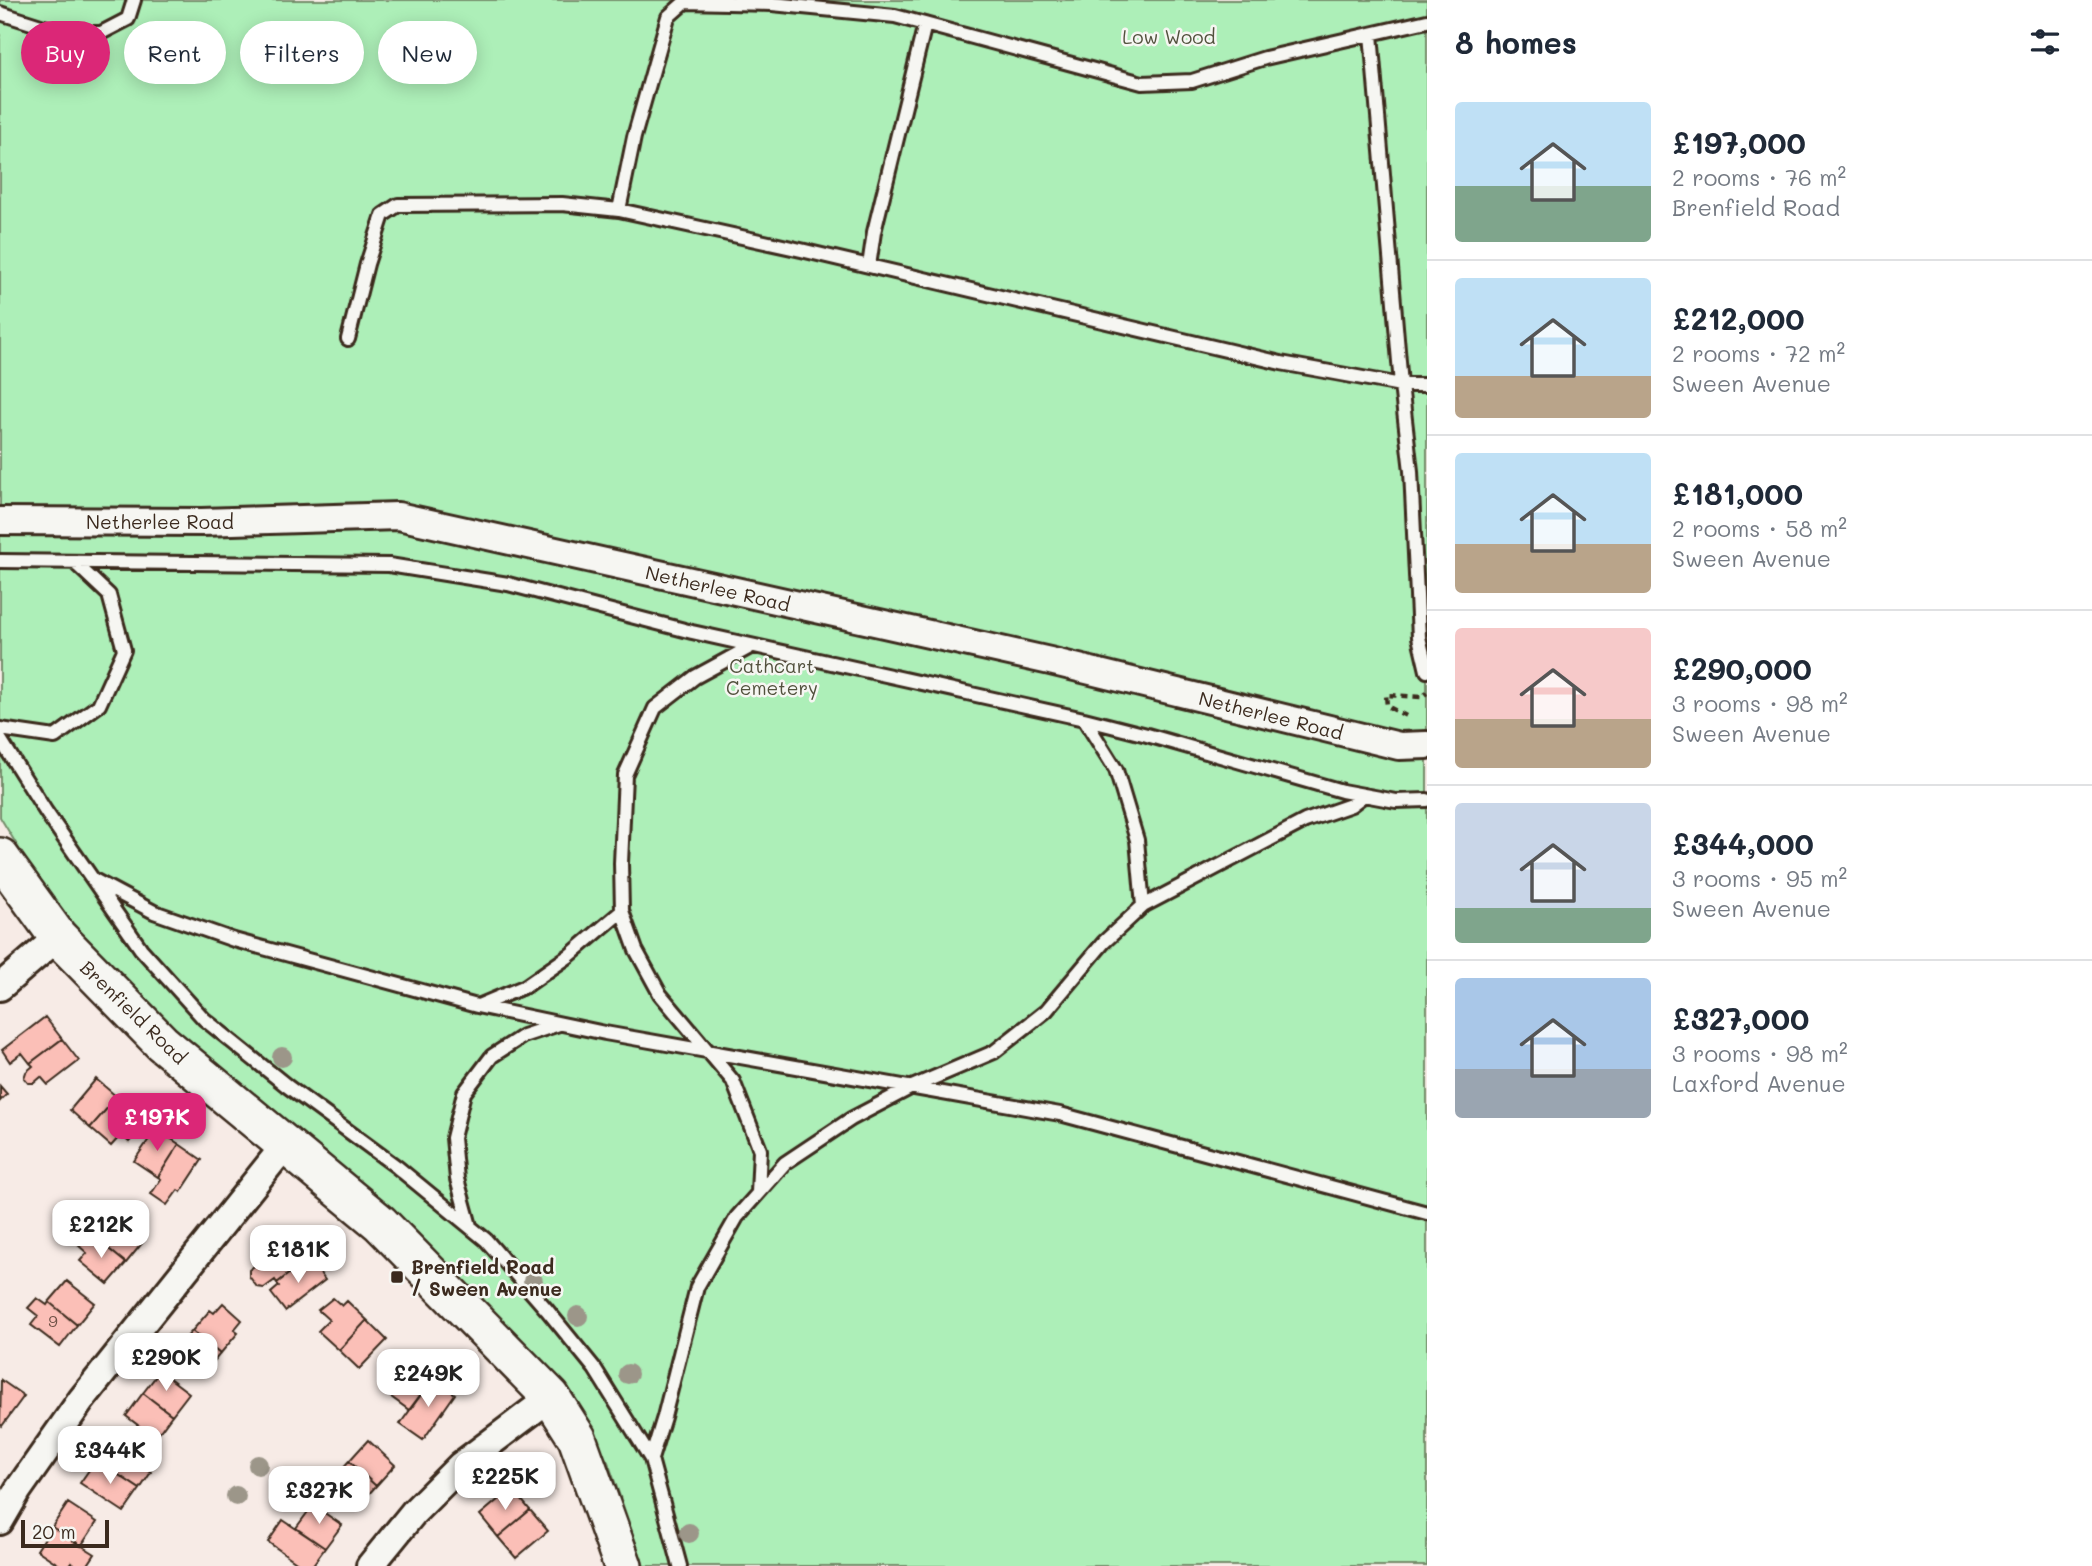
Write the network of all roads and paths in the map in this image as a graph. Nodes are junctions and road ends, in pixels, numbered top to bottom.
1 (134, 0) edge
2 (0, 13) edge
3 (1427, 21) edge
4 (925, 24) junction
5 (1371, 34) junction
6 (620, 209) junction
7 (869, 266) junction
8 (348, 339) dead end
9 (1401, 385) junction
10 (1427, 385) edge
11 (0, 521) edge
12 (0, 561) edge
13 (74, 562) junction
14 (752, 646) junction
15 (1427, 671) edge
16 (1084, 719) junction
17 (0, 729) edge
18 (0, 739) edge
19 (1427, 745) edge
20 (1364, 795) junction
21 (1427, 800) edge
22 (0, 857) edge
23 (94, 880) junction
24 (1143, 906) junction
25 (622, 911) junction
26 (58, 937) junction
27 (0, 987) edge
28 (478, 1006) junction
29 (560, 1024) junction
30 (709, 1051) junction
31 (912, 1087) junction
32 (286, 1144) junction
33 (758, 1193) junction
34 (1427, 1213) edge
35 (470, 1227) junction
36 (551, 1397) junction
37 (651, 1459) junction
38 (9, 1485) edge
39 (0, 1521) edge
40 (370, 1566) edge
41 (623, 1566) edge
42 (680, 1566) edge

1 - 2 lane
3 - 5 lane
4 - 5 lane
4 - 6 lane
4 - 7 lane
5 - 9 lane
6 - 7 lane
6 - 8 lane
7 - 9 lane
9 - 10 lane
9 - 15 lane
11 - 19 street, Netherlee Road
12 - 13 lane
13 - 14 lane
13 - 17 lane
14 - 16 lane
14 - 25 lane
16 - 20 lane
16 - 24 lane
18 - 23 lane
20 - 21 lane
20 - 24 lane
22 - 26 street, Brenfield Road
23 - 28 lane
23 - 35 lane
24 - 31 lane
25 - 28 lane
25 - 30 lane
26 - 27 street
26 - 32 street, Brenfield Road
28 - 29 lane
29 - 30 lane
29 - 35 lane
30 - 31 lane
30 - 33 lane
31 - 33 lane
31 - 34 lane
32 - 36 street, Brenfield Road
32 - 38 street
33 - 37 lane
35 - 37 lane
36 - 40 street
36 - 41 street, Brenfield Road
37 - 42 lane
38 - 39 street

